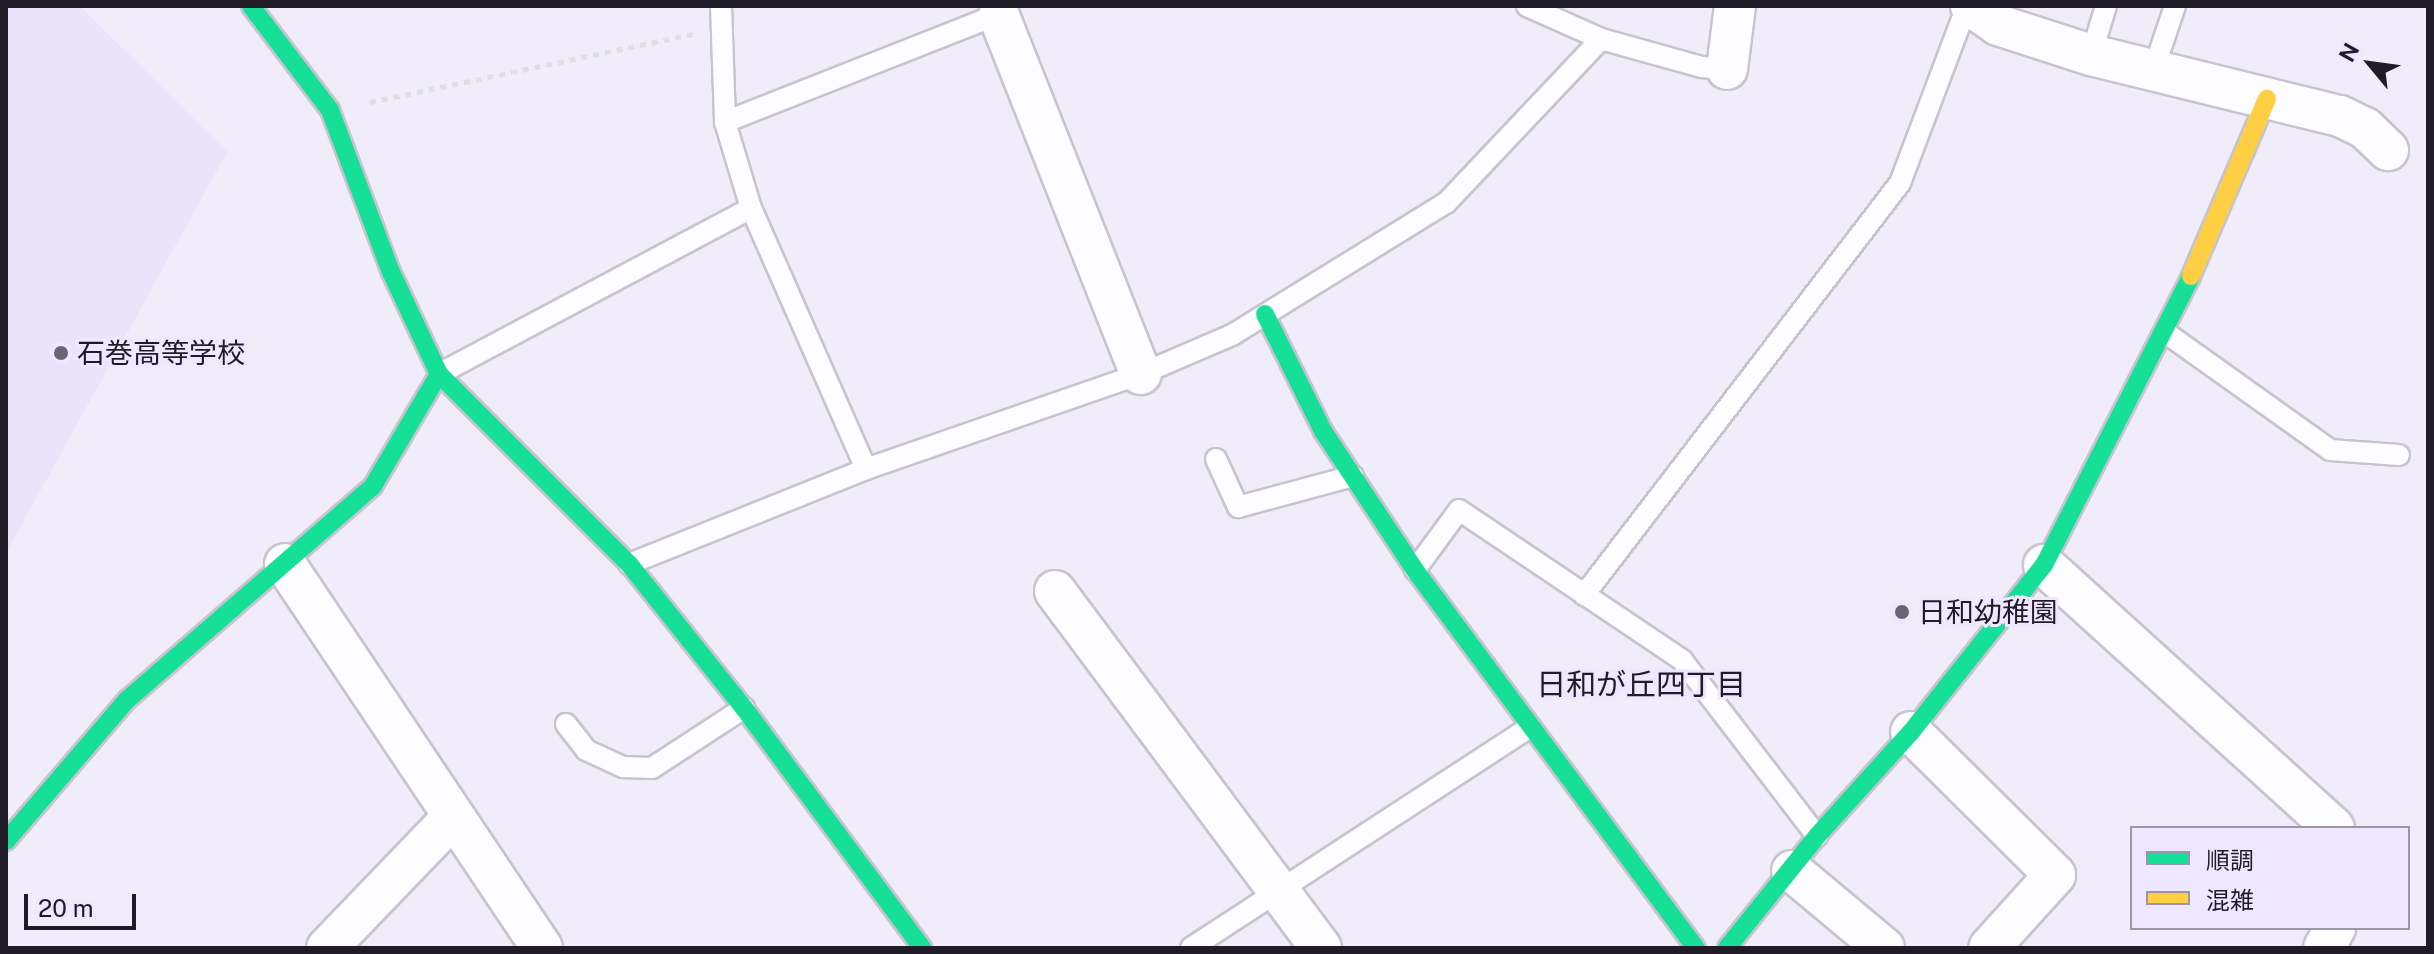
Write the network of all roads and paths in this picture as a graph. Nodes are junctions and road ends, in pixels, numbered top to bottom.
1 (721, 6) edge
2 (1527, 6) edge
3 (1735, 6) edge
4 (1969, 6) edge
5 (2106, 6) edge
6 (2175, 6) edge
7 (259, 7) edge
8 (1005, 11) edge
9 (725, 27) junction
10 (1601, 39) junction
11 (2091, 55) junction
12 (1727, 69) joint
13 (2153, 71) junction
14 (2267, 99) junction
15 (330, 110) junction
16 (725, 122) junction
17 (2388, 150) dead end
18 (751, 208) junction
19 (1265, 314) junction
20 (2166, 333) junction
21 (439, 374) junction
22 (1141, 374) junction
23 (2399, 455) dead end
24 (1216, 459) dead end
25 (866, 469) junction
26 (1353, 476) junction
27 (285, 564) junction
28 (629, 564) junction
29 (2044, 565) junction
30 (1415, 570) junction
31 (1055, 591) dead end
32 (1584, 595) junction
33 (744, 708) junction
34 (566, 724) dead end
35 (1530, 727) junction
36 (1911, 732) junction
37 (453, 817) junction
38 (2332, 826) edge
39 (1817, 836) junction
40 (6, 841) edge
41 (1792, 871) junction
42 (1280, 890) junction
43 (2334, 930) edge
44 (327, 948) edge
45 (542, 948) edge
46 (922, 948) edge
47 (1191, 948) edge
48 (1321, 948) edge
49 (1696, 948) edge
50 (1727, 948) edge
51 (1884, 948) edge
52 (1989, 948) edge
53 (2324, 948) edge

1 - 9 lane
2 - 10 lane
3 - 12 street
4 - 11 street
4 - 32 lane
5 - 11 lane
6 - 13 lane
7 - 15 street
8 - 16 lane
8 - 22 street
9 - 15 path
9 - 16 lane
10 - 12 lane
10 - 19 lane
11 - 13 street
13 - 14 street
14 - 17 street
14 - 20 street
15 - 21 street
16 - 18 lane
18 - 21 lane
18 - 25 lane
19 - 22 lane
19 - 26 street
20 - 23 lane
20 - 29 street
21 - 27 street
21 - 28 street
22 - 25 lane
24 - 26 lane
25 - 28 lane
26 - 30 street
27 - 37 street
27 - 40 street
28 - 33 street
29 - 36 street
29 - 38 street
30 - 32 lane
30 - 35 street
31 - 42 street
32 - 39 lane
33 - 34 lane
33 - 46 street
35 - 42 lane
35 - 49 street
36 - 39 street
36 - 52 street
37 - 44 street
37 - 45 street
39 - 41 street
41 - 50 street
41 - 51 street
42 - 47 lane
42 - 48 street
43 - 53 street

